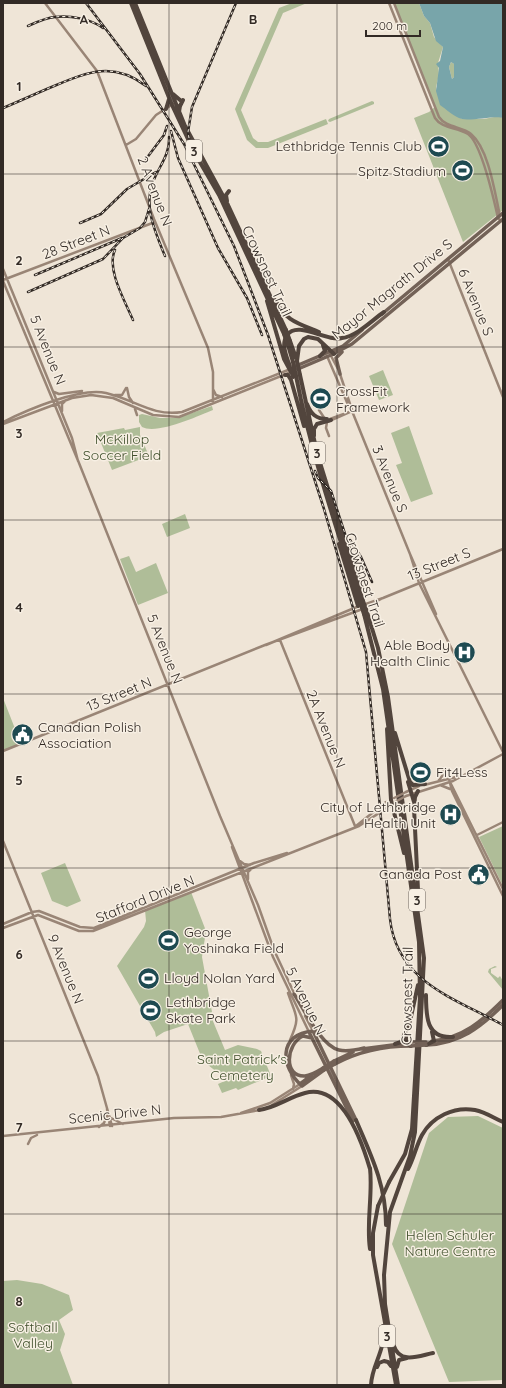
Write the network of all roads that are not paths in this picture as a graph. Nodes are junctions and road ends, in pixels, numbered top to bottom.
1 (45, 3) edge
2 (131, 3) edge
3 (135, 3) edge
4 (389, 3) edge
5 (394, 3) edge
6 (169, 89) junction
7 (169, 98) junction
8 (173, 104) junction
9 (166, 109) junction
10 (180, 116) junction
11 (126, 145) junction
12 (229, 191) dead end
13 (220, 195) junction
14 (228, 205) junction
15 (501, 217) edge
16 (155, 222) junction
17 (448, 258) junction
18 (252, 261) junction
19 (450, 263) junction
20 (3, 269) edge
21 (7, 279) junction
22 (3, 281) edge
23 (3, 286) edge
24 (7, 290) junction
25 (384, 312) junction
26 (337, 339) junction
27 (321, 341) junction
28 (352, 344) junction
29 (330, 354) junction
30 (320, 356) junction
31 (293, 362) junction
32 (290, 371) junction
33 (340, 374) junction
34 (285, 375) junction
35 (298, 376) junction
36 (213, 386) junction
37 (53, 391) junction
38 (88, 391) junction
39 (113, 395) junction
40 (224, 397) junction
41 (503, 397) edge
42 (66, 400) junction
43 (213, 401) junction
44 (56, 403) junction
45 (135, 405) junction
46 (135, 408) junction
47 (319, 410) dead end
48 (142, 411) junction
49 (352, 411) junction
50 (63, 415) junction
51 (329, 420) junction
52 (3, 423) edge
53 (330, 436) dead end
54 (79, 463) junction
55 (320, 470) junction
56 (331, 510) junction
57 (503, 549) edge
58 (421, 582) junction
59 (362, 601) junction
60 (359, 608) junction
61 (366, 613) junction
62 (280, 639) junction
63 (168, 685) junction
64 (388, 697) junction
65 (386, 705) junction
66 (3, 751) edge
67 (503, 753) edge
68 (443, 768) dead end
69 (407, 773) junction
70 (449, 780) junction
71 (437, 783) junction
72 (425, 784) junction
73 (418, 791) junction
74 (452, 791) junction
75 (408, 793) junction
76 (393, 801) junction
77 (386, 808) junction
78 (414, 808) junction
79 (394, 814) junction
80 (351, 818) junction
81 (362, 820) junction
82 (503, 822) edge
83 (355, 826) junction
84 (476, 836) junction
85 (3, 841) edge
86 (231, 842) junction
87 (240, 861) junction
88 (252, 866) junction
89 (242, 870) junction
90 (234, 875) junction
91 (246, 881) junction
92 (502, 890) edge
93 (503, 896) edge
94 (415, 910) junction
95 (32, 912) junction
96 (33, 916) junction
97 (3, 924) edge
98 (3, 928) edge
99 (421, 930) junction
100 (419, 942) junction
101 (286, 986) junction
102 (294, 994) junction
103 (503, 1000) edge
104 (503, 1005) edge
105 (430, 1026) junction
106 (311, 1031) junction
107 (407, 1032) junction
108 (453, 1037) junction
109 (312, 1038) junction
110 (434, 1041) junction
111 (406, 1043) junction
112 (289, 1044) junction
113 (395, 1044) junction
114 (411, 1044) junction
115 (426, 1044) junction
116 (364, 1048) junction
117 (335, 1062) junction
118 (324, 1069) junction
119 (290, 1072) junction
120 (301, 1085) junction
121 (293, 1089) junction
122 (259, 1110) junction
123 (109, 1115) junction
124 (229, 1116) junction
125 (354, 1120) junction
126 (503, 1122) edge
127 (123, 1124) junction
128 (111, 1126) junction
129 (98, 1127) junction
130 (42, 1133) junction
131 (3, 1136) edge
132 (28, 1144) dead end
133 (370, 1169) junction
134 (397, 1189) junction
135 (376, 1275) junction
136 (384, 1275) junction
137 (379, 1290) junction
138 (389, 1328) junction
139 (397, 1383) edge
140 (372, 1385) edge

1 - 11 main road, 2 Avenue N
2 - 7 highway, Crowsnest Trail / 3
3 - 6 highway, Crowsnest Trail / 3
4 - 15 main road
5 - 15 main road
6 - 8 highway, Crowsnest Trail / 3
6 - 10 highway
7 - 8 highway, Crowsnest Trail / 3
7 - 9 highway
8 - 9 main road
8 - 10 highway, Crowsnest Trail / 3
8 - 13 highway, Crowsnest Trail / 3
9 - 11 main road
10 - 13 highway, Crowsnest Trail / 3
11 - 16 main road, 2 Avenue N
12 - 14 highway
13 - 14 highway, Crowsnest Trail / 3
13 - 18 highway, Crowsnest Trail / 3
14 - 18 highway, Crowsnest Trail / 3
15 - 17 main road, Mayor Magrath Drive S
15 - 19 main road, Mayor Magrath Drive S
16 - 21 main road, 28 Street N
16 - 36 main road, 2 Avenue N
17 - 19 main road, 6 Avenue S
17 - 25 main road, Mayor Magrath Drive S
18 - 26 highway
18 - 31 highway, Crowsnest Trail / 3, bridge
18 - 32 highway
19 - 28 main road, Mayor Magrath Drive S
19 - 41 main road, 6 Avenue S
20 - 21 main road, 5 Avenue N
21 - 22 main road, 28 Street N
21 - 37 main road, 5 Avenue N
22 - 24 main road, 5 Avenue N
23 - 24 main road
24 - 44 main road, 5 Avenue N
25 - 26 highway
25 - 29 main road, Mayor Magrath Drive S
26 - 31 highway
27 - 29 highway
27 - 30 highway
27 - 31 highway
28 - 29 main road, Mayor Magrath Drive S
28 - 33 main road
29 - 30 main road, Mayor Magrath Drive S
29 - 32 main road, Mayor Magrath Drive S
29 - 33 main road, 3 Avenue S
29 - 49 main road, 3 Avenue S
30 - 32 main road, Mayor Magrath Drive S
31 - 35 highway, bridge
31 - 35 highway, Crowsnest Trail / 3, bridge
32 - 34 main road
32 - 40 main road
33 - 49 main road, 3 Avenue S
34 - 48 main road
34 - 55 highway
35 - 51 highway
35 - 55 highway, Crowsnest Trail / 3
35 - 55 highway, Crowsnest Trail / 3
36 - 40 main road
36 - 43 main road, 2 Avenue N
37 - 38 main road
37 - 44 main road, 5 Avenue N
38 - 39 main road
38 - 44 main road
39 - 45 main road
39 - 45 main road
40 - 43 main road
42 - 44 main road
42 - 46 main road
42 - 50 main road
43 - 45 main road
44 - 50 main road, 5 Avenue N
44 - 52 main road
44 - 54 main road, 5 Avenue N
46 - 48 main road
46 - 48 main road
47 - 51 main road
49 - 51 main road
49 - 58 main road, 3 Avenue S
50 - 54 main road, 5 Avenue N
51 - 53 main road
51 - 55 highway
54 - 63 main road, 5 Avenue N
55 - 56 highway, Crowsnest Trail / 3
55 - 59 highway, Crowsnest Trail / 3
56 - 59 highway, Crowsnest Trail / 3
56 - 60 highway
57 - 58 main road, 13 Street S
58 - 60 main road, 13 Street S
58 - 67 main road, 3 Avenue S
59 - 61 highway, Crowsnest Trail / 3, bridge
60 - 62 main road, 13 Street N
61 - 64 highway, Crowsnest Trail / 3
61 - 65 highway, Crowsnest Trail / 3
62 - 63 main road, 13 Street N
62 - 80 main road, 2A Avenue N
63 - 66 main road, 13 Street N
63 - 86 main road, 5 Avenue N
64 - 69 highway
64 - 99 highway, Crowsnest Trail / 3
65 - 76 highway
65 - 94 highway, Crowsnest Trail / 3
67 - 70 main road, Stafford Drive N
68 - 71 main road
69 - 72 highway
69 - 75 highway
70 - 71 main road, Stafford Drive N
70 - 74 main road
70 - 84 main road
71 - 72 main road, Stafford Drive N
71 - 73 main road, Stafford Drive N
71 - 74 main road
72 - 75 main road, Stafford Drive N
73 - 75 main road, Stafford Drive N
73 - 78 highway
74 - 84 main road
75 - 76 main road, Stafford Drive N, bridge
75 - 78 highway
76 - 77 main road, Stafford Drive N
76 - 79 highway
76 - 81 main road, Stafford Drive N, bridge
77 - 79 highway
77 - 83 main road, Stafford Drive N, bridge
78 - 99 highway
79 - 94 highway
80 - 81 main road
80 - 83 main road, 2A Avenue N
81 - 83 main road, Stafford Drive N
82 - 84 main road
83 - 88 main road, Stafford Drive N
84 - 92 main road
85 - 95 main road, 9 Avenue N
86 - 87 main road, 5 Avenue N
86 - 89 main road, 5 Avenue N
87 - 88 main road
87 - 89 main road, 5 Avenue N
88 - 89 main road, Stafford Drive N
88 - 91 main road
89 - 90 main road, Stafford Drive N
89 - 91 main road, 5 Avenue N
89 - 95 main road, Stafford Drive N
90 - 91 main road
90 - 96 main road, Stafford Drive N
91 - 101 main road, 5 Avenue N
91 - 102 main road, 5 Avenue N
92 - 93 main road
94 - 100 highway, Crowsnest Trail / 3
95 - 96 main road, 9 Avenue N
95 - 97 main road
96 - 98 main road
96 - 123 main road, 9 Avenue N
99 - 105 highway
99 - 134 highway, Crowsnest Trail / 3
100 - 107 highway
100 - 135 highway, Crowsnest Trail / 3, bridge
101 - 106 main road, 5 Avenue N
101 - 112 main road
102 - 106 main road, 5 Avenue N
102 - 116 main road
103 - 108 main road
104 - 115 main road, Scenic Drive N
105 - 108 highway
105 - 110 highway
106 - 109 main road, 5 Avenue N
106 - 112 main road
106 - 125 main road, 5 Avenue N
107 - 111 highway
107 - 113 highway
108 - 110 main road
109 - 118 main road
109 - 125 main road, 5 Avenue N
110 - 115 highway
111 - 113 main road, Scenic Drive N
111 - 114 highway
112 - 119 main road
113 - 116 main road, Scenic Drive N
114 - 115 main road, Scenic Drive N, bridge
114 - 117 main road, Scenic Drive N
116 - 117 main road, Scenic Drive N
117 - 118 main road, Scenic Drive N, bridge
118 - 120 main road, Scenic Drive N
119 - 120 main road
119 - 121 main road
120 - 121 main road, Scenic Drive N
120 - 122 main road, Scenic Drive N
121 - 124 main road, Scenic Drive N
122 - 124 main road, Scenic Drive N
122 - 133 highway
123 - 127 main road
123 - 128 main road, 9 Avenue N
123 - 129 main road
124 - 127 main road, Scenic Drive N
125 - 133 highway
125 - 136 highway
126 - 134 highway
127 - 128 main road, Scenic Drive N
128 - 129 main road, Scenic Drive N
129 - 130 main road, Scenic Drive N
130 - 131 main road, Scenic Drive N
130 - 132 main road
133 - 135 highway
134 - 136 highway, Crowsnest Trail / 3
135 - 137 highway, Crowsnest Trail / 3
136 - 138 highway, Crowsnest Trail / 3
137 - 139 highway, Crowsnest Trail / 3
137 - 140 highway
138 - 139 highway, Crowsnest Trail / 3
138 - 139 highway
139 - 140 highway

